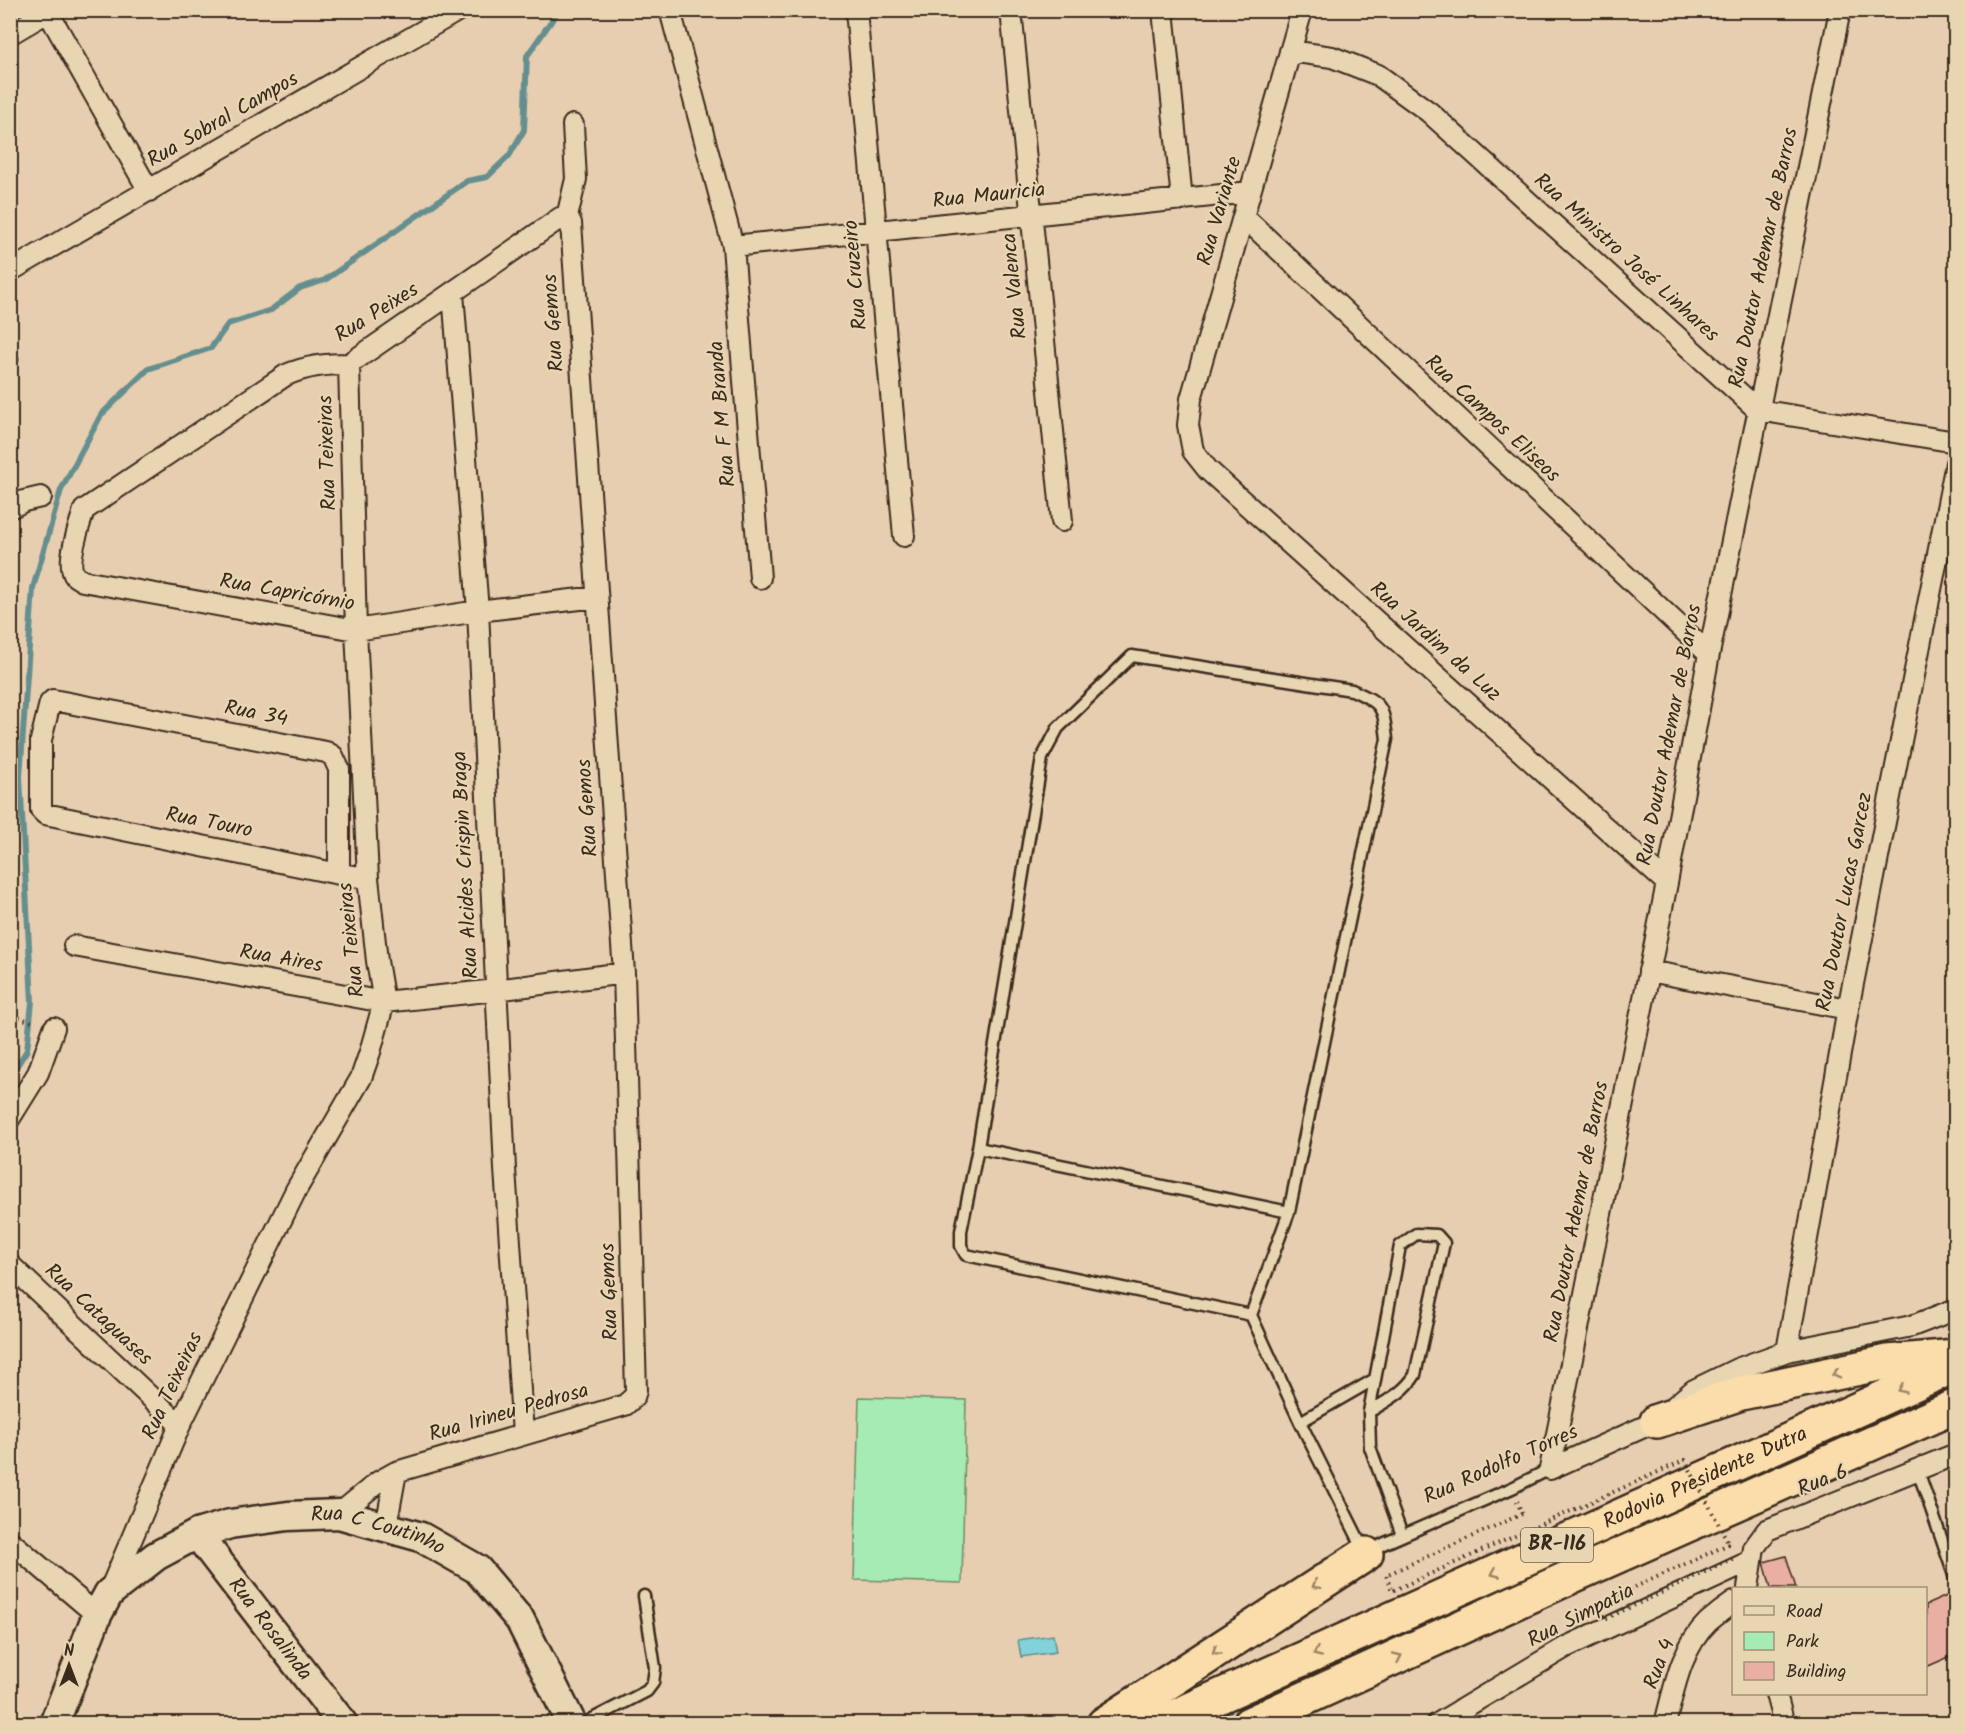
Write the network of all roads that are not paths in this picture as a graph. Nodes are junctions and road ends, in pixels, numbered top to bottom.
1 (459, 10) edge
2 (670, 10) edge
3 (856, 10) edge
4 (1011, 10) edge
5 (1163, 10) edge
6 (1302, 10) edge
7 (1840, 10) edge
8 (50, 11) edge
9 (10, 34) edge
10 (1290, 51) junction
11 (573, 125) dead end
12 (148, 191) junction
13 (1250, 192) junction
14 (1182, 200) junction
15 (1032, 215) junction
16 (567, 217) junction
17 (1244, 217) junction
18 (877, 232) junction
19 (733, 246) junction
20 (10, 271) edge
21 (453, 293) junction
22 (349, 364) junction
23 (1758, 410) junction
24 (1188, 425) joint
25 (1956, 442) edge
26 (1956, 464) edge
27 (41, 497) dead end
28 (10, 508) edge
29 (84, 510) joint
30 (1062, 521) dead end
31 (904, 536) dead end
32 (760, 578) dead end
33 (597, 597) junction
34 (477, 611) junction
35 (356, 630) junction
36 (1709, 654) junction
37 (51, 701) joint
38 (339, 874) junction
39 (368, 878) junction
40 (1667, 883) junction
41 (74, 946) dead end
42 (1649, 971) junction
43 (624, 973) junction
44 (496, 990) junction
45 (384, 1002) junction
46 (1848, 1009) junction
47 (54, 1028) road end
48 (10, 1118) edge
49 (978, 1148) junction
50 (1289, 1212) junction
51 (10, 1265) edge
52 (1956, 1309) edge
53 (1251, 1315) junction
54 (1787, 1352) junction
55 (1956, 1356) edge
56 (1956, 1365) edge
57 (1375, 1379) junction
58 (634, 1397) joint
59 (1956, 1406) edge
60 (1369, 1412) junction
61 (1956, 1417) edge
62 (1657, 1420) junction
63 (1300, 1422) junction
64 (180, 1425) junction
65 (523, 1434) junction
66 (1956, 1454) edge
67 (1917, 1468) junction
68 (1550, 1469) junction
69 (396, 1472) junction
70 (339, 1514) junction
71 (386, 1527) junction
72 (197, 1534) junction
73 (1402, 1535) junction
74 (10, 1541) edge
75 (1366, 1554) junction
76 (1743, 1560) junction
77 (1579, 1573) junction
78 (1956, 1578) edge
79 (1748, 1587) edge
80 (644, 1596) dead end
81 (103, 1604) junction
82 (1732, 1604) edge
83 (1776, 1695) edge
84 (1447, 1721) edge
85 (54, 1724) edge
86 (343, 1724) edge
87 (572, 1724) edge
88 (583, 1724) edge
89 (1104, 1724) edge
90 (1158, 1724) edge
91 (1249, 1724) edge
92 (1665, 1724) edge
93 (1784, 1724) edge

1 - 12 street, Rua Sobral Campos
2 - 19 street, Rua F M Branda
3 - 18 street, Rua Cruzeiro
4 - 15 street, Rua Valenca
5 - 14 street
6 - 10 street, Rua Variante
7 - 23 street, Rua Doutor Ademar de Barros
8 - 9 street
8 - 12 street
10 - 13 street, Rua Variante
10 - 23 street, Rua Ministro José Linhares
11 - 16 street
12 - 20 street, Rua Sobral Campos
13 - 14 street, Rua Mauricia
13 - 17 street, Rua Variante
14 - 15 street, Rua Mauricia
15 - 18 street, Rua Mauricia
15 - 30 street, Rua Valenca
16 - 21 street, Rua Peixes
16 - 33 street, Rua Gemos
17 - 24 street, Rua Variante
17 - 36 street, Rua Campos Eliseos
18 - 19 street, Rua Mauricia
18 - 31 street, Rua Cruzeiro
19 - 32 street, Rua F M Branda
21 - 22 street, Rua Peixes
21 - 34 street, Rua Alcides Crispin Braga
22 - 29 street, Rua Peixes
22 - 35 street, Rua Teixeiras
23 - 25 street
23 - 36 street, Rua Doutor Ademar de Barros
24 - 40 street, Rua Jardim da Luz
26 - 46 street, Rua Doutor Lucas Garcez
27 - 28 street
29 - 35 street, Rua Capricórnio
33 - 34 street, Rua Capricórnio
33 - 43 street, Rua Gemos
34 - 35 street, Rua Capricórnio
34 - 44 street, Rua Alcides Crispin Braga
35 - 39 street, Rua Teixeiras
36 - 40 street, Rua Doutor Ademar de Barros
37 - 38 street, Rua 34
37 - 38 street, Rua Touro
38 - 39 street, Rua Touro
39 - 45 street, Rua Teixeiras
40 - 42 street, Rua Doutor Ademar de Barros
41 - 45 street, Rua Aires
42 - 46 street
42 - 68 street, Rua Doutor Ademar de Barros
43 - 44 street, Rua Aires
43 - 58 street, Rua Gemos
44 - 45 street, Rua Aires
44 - 65 street, Rua Alcides Crispin Braga
45 - 64 street, Rua Teixeiras
46 - 54 street, Rua Doutor Lucas Garcez
47 - 48 street
49 - 50 lane
49 - 50 lane
49 - 53 lane
50 - 53 lane
51 - 64 street, Rua Cataguases
52 - 54 street, Rua Rodolfo Torres
53 - 63 lane
54 - 62 street, Rua Rodolfo Torres
55 -> 62 highway
56 -> 90 highway, Rodovia Presidente Dutra / BR-116
57 - 60 lane
57 - 60 lane
57 - 63 lane
58 - 65 street, Rua Irineu Pedrosa
59 - 77 highway, Rodovia Presidente Dutra / BR-116
60 - 73 lane
61 - 77 highway
62 - 68 street, Rua Rodolfo Torres
63 - 75 lane
64 - 81 street, Rua Teixeiras
65 - 69 street, Rua Irineu Pedrosa
66 - 67 street, Rua 6
67 - 76 street, Rua 6
67 - 78 lane
68 - 73 lane, Rua Rodolfo Torres
69 - 70 street, Rua Irineu Pedrosa
69 - 71 street
70 - 71 main road, Rua C Coutinho
70 - 72 main road, Rua C Coutinho
71 - 87 main road, Rua C Coutinho
72 - 81 main road, Rua C Coutinho
72 - 86 main road, Rua Rosalinda
73 - 75 lane, Rua Rodolfo Torres
74 - 81 street
75 -> 89 highway
76 - 79 street, Rua 6
76 - 84 street, Rua Simpatia
91 -> 77 highway, Rodovia Presidente Dutra / BR-116
80 - 88 lane
81 - 85 main road
82 - 92 street, Rua 4
83 - 93 street

